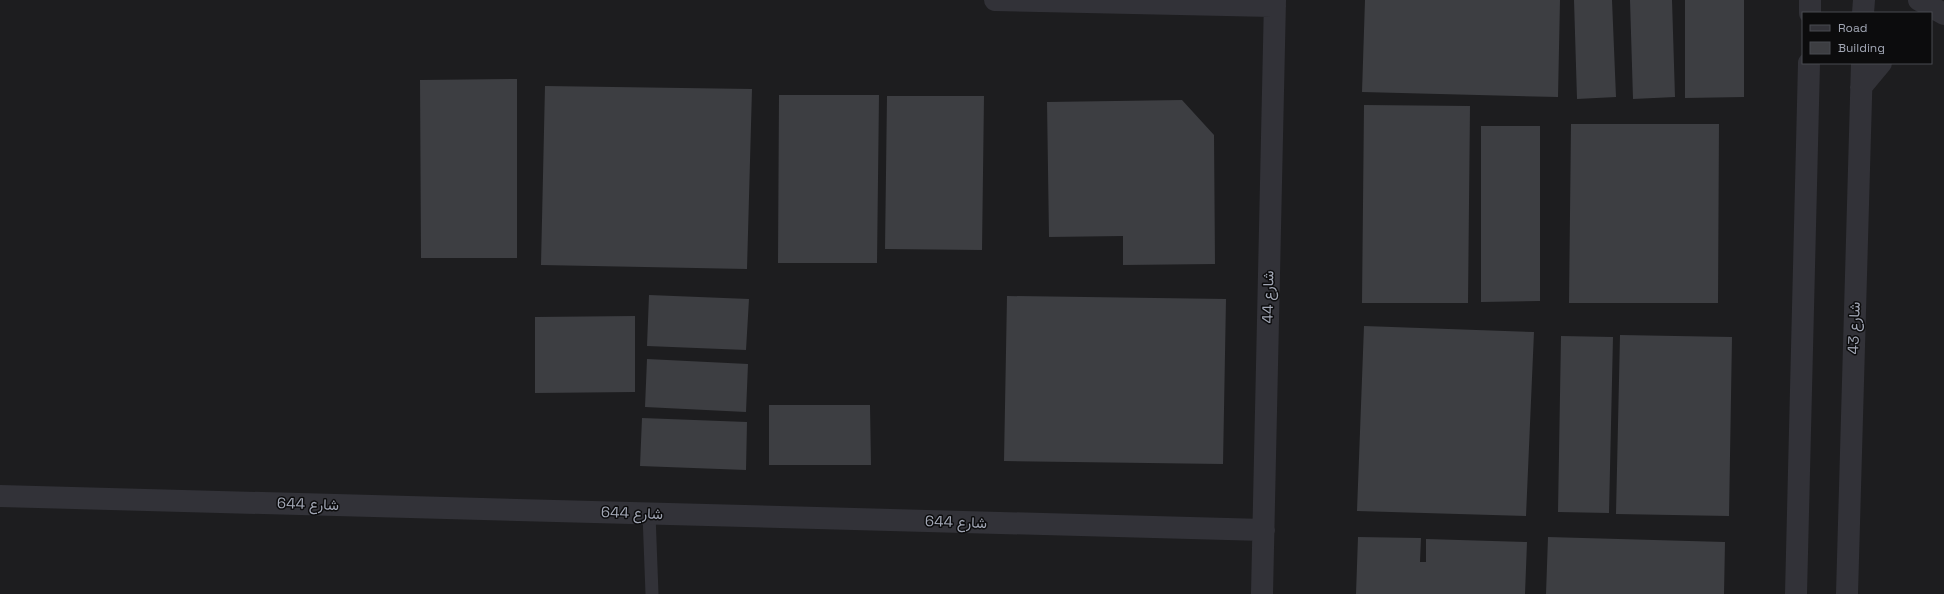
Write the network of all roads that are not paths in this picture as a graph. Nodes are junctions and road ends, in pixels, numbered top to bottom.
1 (995, 0) edge
2 (1810, 0) edge
3 (1864, 0) edge
4 (1920, 0) edge
5 (1275, 3) edge
6 (1810, 12) edge
7 (1863, 12) edge
8 (1944, 15) edge
9 (1932, 22) edge
10 (1809, 64) edge
11 (1862, 64) edge
12 (1880, 64) edge
13 (1861, 87) junction
14 (0, 496) edge
15 (649, 514) junction
16 (1264, 530) junction
17 (652, 594) edge
18 (1262, 594) edge
19 (1796, 594) edge
20 (1847, 594) edge

1 - 5 street
2 - 6 street
3 - 7 street
4 - 8 street
5 - 16 street, شارع 44
8 - 9 street
10 - 19 street
11 - 13 street, شارع 43
12 - 13 street
13 - 20 street, شارع 43
14 - 15 street, شارع 644
15 - 16 street, شارع 644
15 - 17 lane
16 - 18 street, شارع 44

